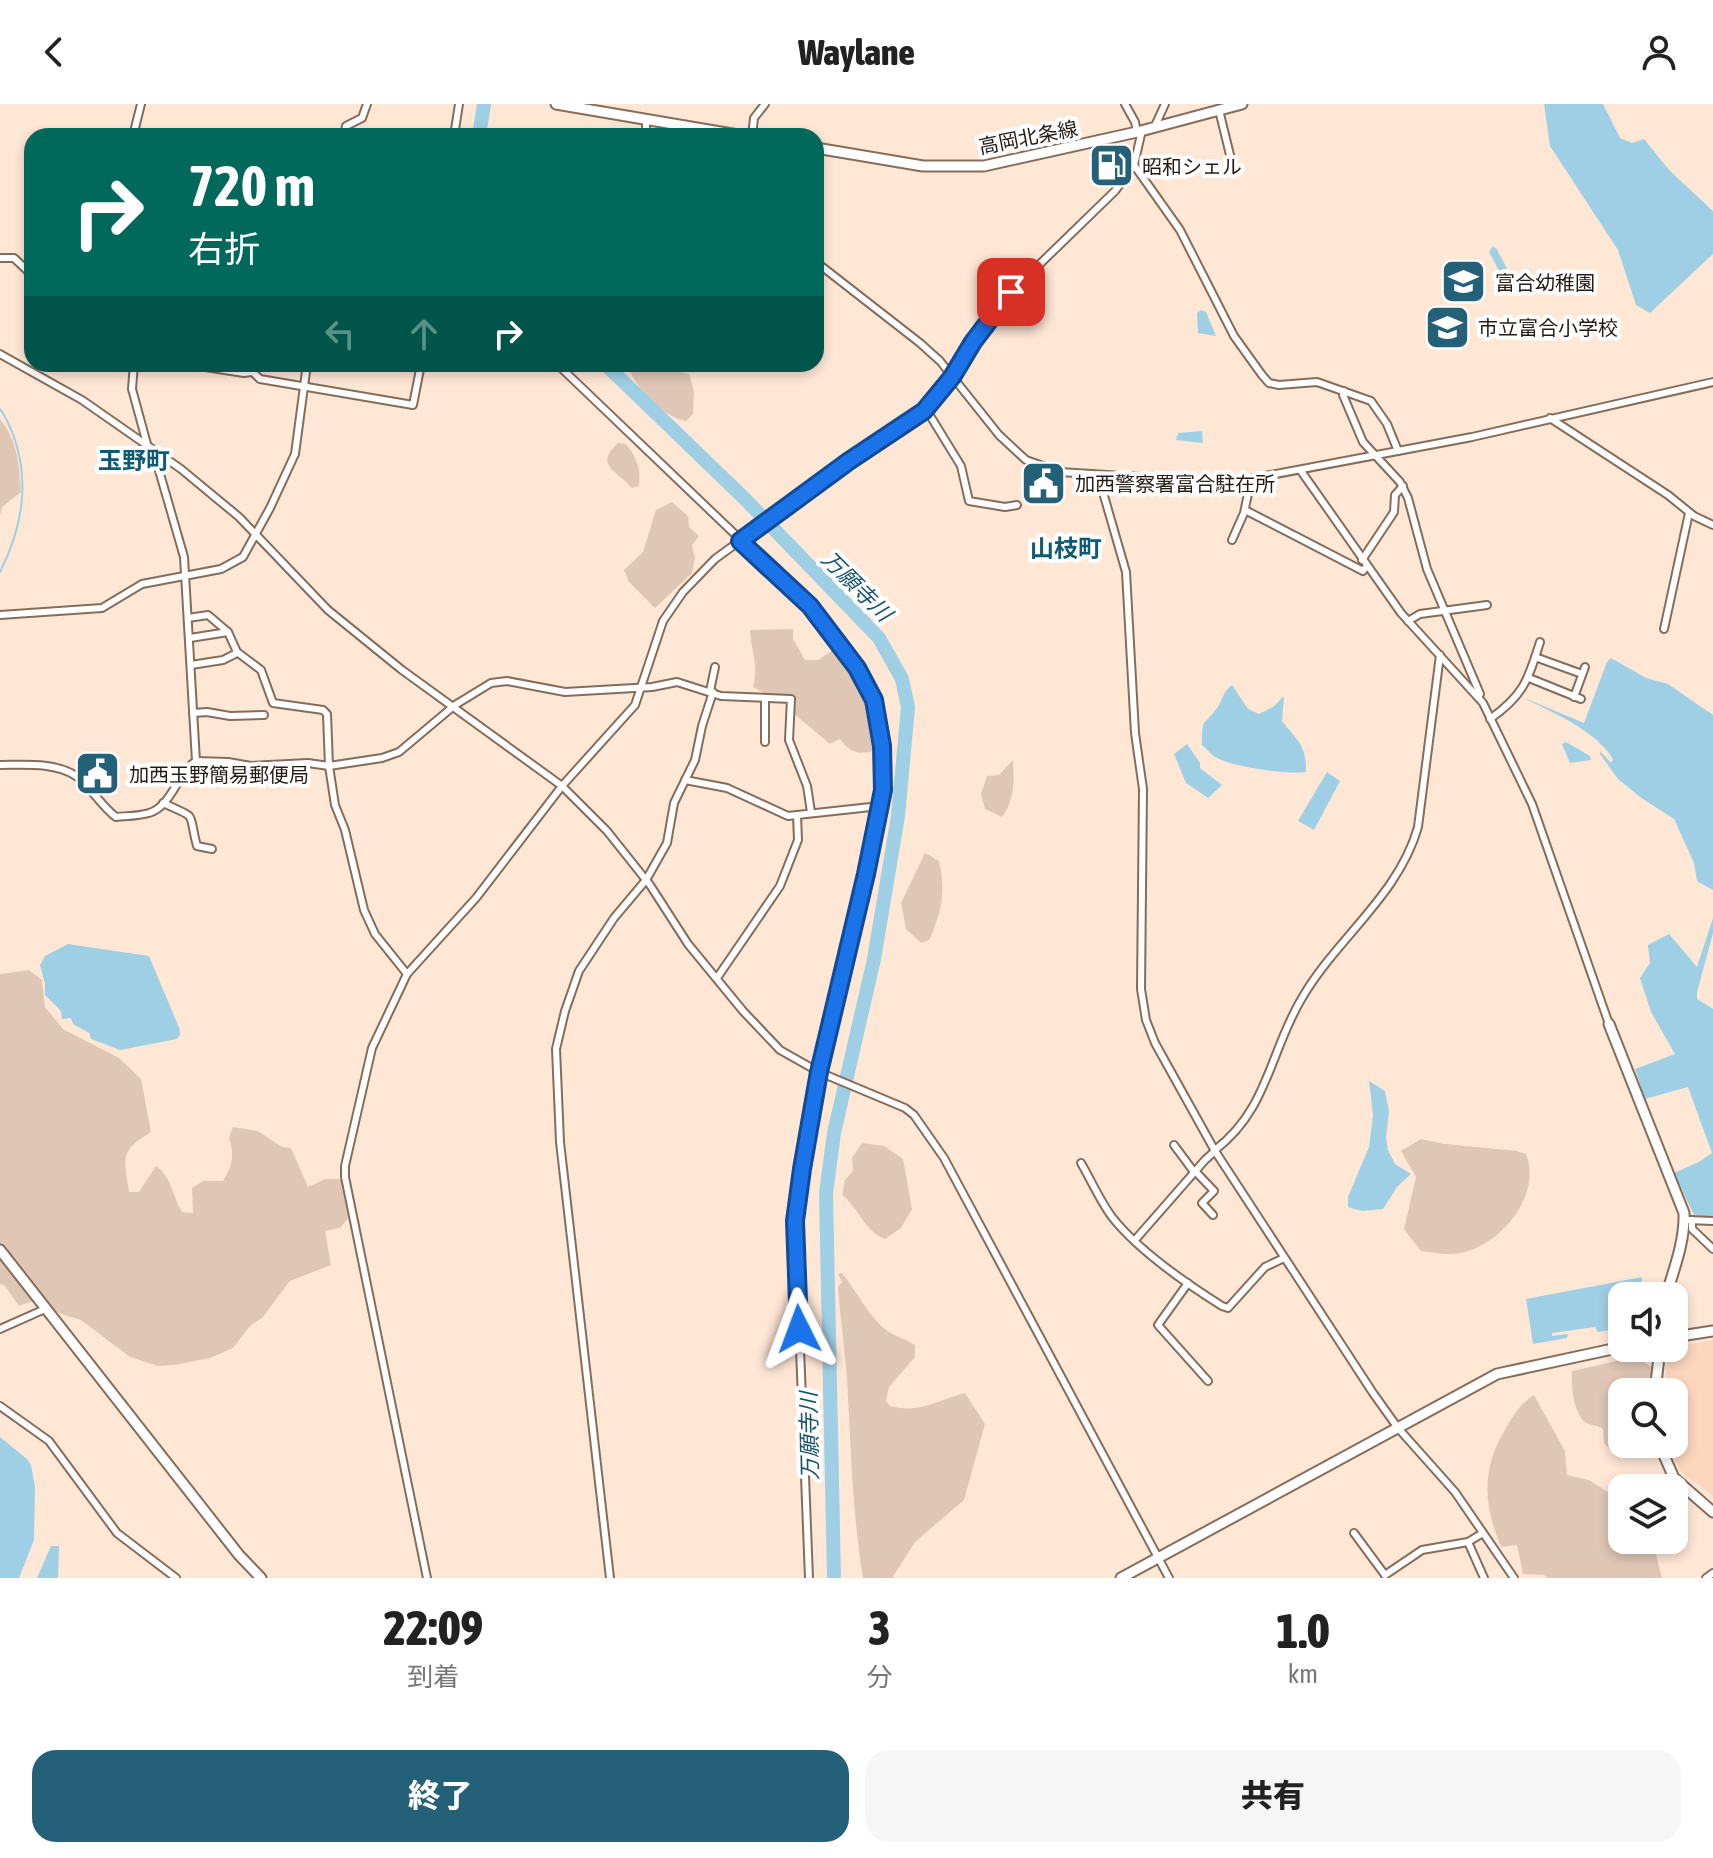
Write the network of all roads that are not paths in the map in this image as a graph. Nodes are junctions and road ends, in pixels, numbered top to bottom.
1 (141, 104) edge
2 (367, 104) edge
3 (459, 104) edge
4 (559, 104) edge
5 (765, 104) edge
6 (1125, 104) edge
7 (1165, 104) edge
8 (1242, 104) edge
9 (605, 108) edge
10 (1219, 110) junction
11 (646, 119) junction
12 (135, 128) edge
13 (346, 128) edge
14 (455, 128) edge
15 (646, 128) edge
16 (698, 128) edge
17 (753, 128) edge
18 (1154, 128) junction
19 (1140, 131) junction
20 (824, 149) edge
21 (1231, 159) dead end
22 (1134, 165) junction
23 (0, 258) edge
24 (24, 267) edge
25 (824, 268) edge
26 (0, 354) edge
27 (24, 367) edge
28 (32, 372) edge
29 (133, 372) edge
30 (236, 372) edge
31 (251, 372) joint
32 (306, 372) edge
33 (419, 372) edge
34 (565, 372) edge
35 (952, 377) junction
36 (1713, 382) edge
37 (303, 386) junction
38 (1344, 391) junction
39 (926, 409) junction
40 (1550, 418) junction
41 (147, 444) junction
42 (1398, 451) junction
43 (160, 454) junction
44 (1373, 455) junction
45 (1301, 471) junction
46 (1098, 475) junction
47 (1251, 479) junction
48 (1403, 486) junction
49 (1017, 505) dead end
50 (1245, 510) junction
51 (1689, 513) junction
52 (1713, 525) edge
53 (255, 533) junction
54 (741, 540) junction
55 (1232, 540) dead end
56 (1364, 564) junction
57 (185, 577) junction
58 (1487, 605) dead end
59 (1443, 611) junction
60 (0, 615) edge
61 (188, 618) junction
62 (1408, 621) junction
63 (1664, 629) dead end
64 (228, 632) junction
65 (190, 638) junction
66 (1540, 642) dead end
67 (237, 653) junction
68 (1440, 655) junction
69 (1535, 657) junction
70 (191, 665) junction
71 (715, 667) dead end
72 (1529, 678) junction
73 (641, 686) junction
74 (712, 692) junction
75 (1478, 697) junction
76 (765, 699) junction
77 (455, 705) junction
78 (193, 713) junction
79 (264, 715) dead end
80 (1490, 719) junction
81 (765, 742) dead end
82 (196, 761) junction
83 (0, 765) edge
84 (329, 766) junction
85 (685, 780) junction
86 (562, 786) junction
87 (163, 803) junction
88 (880, 806) junction
89 (811, 812) junction
90 (797, 815) junction
91 (212, 849) dead end
92 (646, 880) junction
93 (407, 974) junction
94 (717, 978) junction
95 (1609, 1024) joint
96 (820, 1073) junction
97 (1174, 1145) dead end
98 (1215, 1151) junction
99 (1081, 1163) dead end
100 (1194, 1172) junction
101 (1213, 1215) dead end
102 (1688, 1220) junction
103 (1713, 1221) edge
104 (1135, 1240) junction
105 (1713, 1249) edge
106 (0, 1250) edge
107 (1284, 1258) junction
108 (1670, 1282) edge
109 (1188, 1283) junction
110 (45, 1309) junction
111 (0, 1329) edge
112 (1713, 1331) edge
113 (1688, 1335) edge
114 (1608, 1350) edge
115 (1208, 1381) dead end
116 (0, 1406) edge
117 (1398, 1428) junction
118 (1665, 1458) edge
119 (1713, 1512) edge
120 (1354, 1533) dead end
121 (1483, 1533) junction
122 (1468, 1542) junction
123 (1159, 1559) junction
124 (1713, 1573) edge
125 (1386, 1576) edge
126 (176, 1578) edge
127 (261, 1578) edge
128 (427, 1578) edge
129 (610, 1578) edge
130 (809, 1578) edge
131 (1121, 1578) edge
132 (1169, 1578) edge
133 (1484, 1578) edge
134 (1514, 1578) edge
135 (1706, 1578) edge

1 - 12 street
2 - 13 street
3 - 14 street
4 - 9 street
5 - 17 street
6 - 19 street
7 - 18 street
8 - 10 street, 高岡北条線
9 - 11 street
10 - 18 street, 高岡北条線
10 - 21 street
11 - 15 street
11 - 16 street
18 - 19 street, 高岡北条線
19 - 20 street, 高岡北条線
19 - 22 street
22 - 35 street
22 - 38 street
23 - 24 street
25 - 35 street
26 - 27 street
28 - 41 street
29 - 41 street
30 - 31 street
31 - 37 street
32 - 37 street
33 - 37 street
34 - 54 street
35 - 39 street
35 - 46 street
36 - 40 street
37 - 53 street
38 - 42 street
38 - 44 street
39 - 49 street
39 - 54 street
40 - 42 street
40 - 51 street
41 - 43 street
42 - 44 street
43 - 53 street
43 - 57 street
44 - 45 street
44 - 48 street
45 - 47 street
45 - 56 street
46 - 47 street
46 - 98 street
47 - 50 street
48 - 56 street
48 - 59 street
50 - 55 street
50 - 56 street
51 - 52 street
51 - 63 street
53 - 57 street
53 - 77 street
54 - 73 street
54 - 88 street
56 - 62 street
57 - 60 street
57 - 61 street
58 - 59 street
59 - 62 street
59 - 75 street
61 - 64 street
61 - 65 street
62 - 68 street
64 - 65 street
64 - 67 street
65 - 70 street
66 - 69 street
67 - 70 street
67 - 84 street
68 - 75 street
68 - 98 street
69 - 72 street
69 - 72 street
70 - 78 street
71 - 74 street
72 - 80 street
73 - 74 street
73 - 77 street
73 - 86 street
74 - 76 street
74 - 85 street
75 - 80 street
76 - 81 street
76 - 89 street
77 - 84 street
77 - 86 street
78 - 79 street
78 - 82 street
80 - 95 street
82 - 84 street
82 - 87 street
83 - 87 street
84 - 93 street
85 - 90 street
85 - 92 street
86 - 92 street
86 - 93 street
87 - 91 street
88 - 89 street
88 - 96 street
89 - 90 street
90 - 94 street
92 - 94 street
92 - 129 street
93 - 128 street
94 - 96 street
95 - 102 street
96 - 123 street
96 - 130 street
97 - 100 street
98 - 100 street
98 - 107 street
99 - 104 street
100 - 101 street
100 - 104 street
102 - 103 street
102 - 105 street
102 - 108 street
104 - 109 street
106 - 110 street
107 - 109 street
107 - 117 street
109 - 115 street
110 - 111 street
110 - 127 street
112 - 113 street
114 - 117 street
116 - 126 street
117 - 121 street
117 - 123 street
118 - 119 street
120 - 125 street
121 - 122 street
121 - 134 street
122 - 125 street
122 - 133 street
123 - 131 street
123 - 132 street
124 - 135 street

